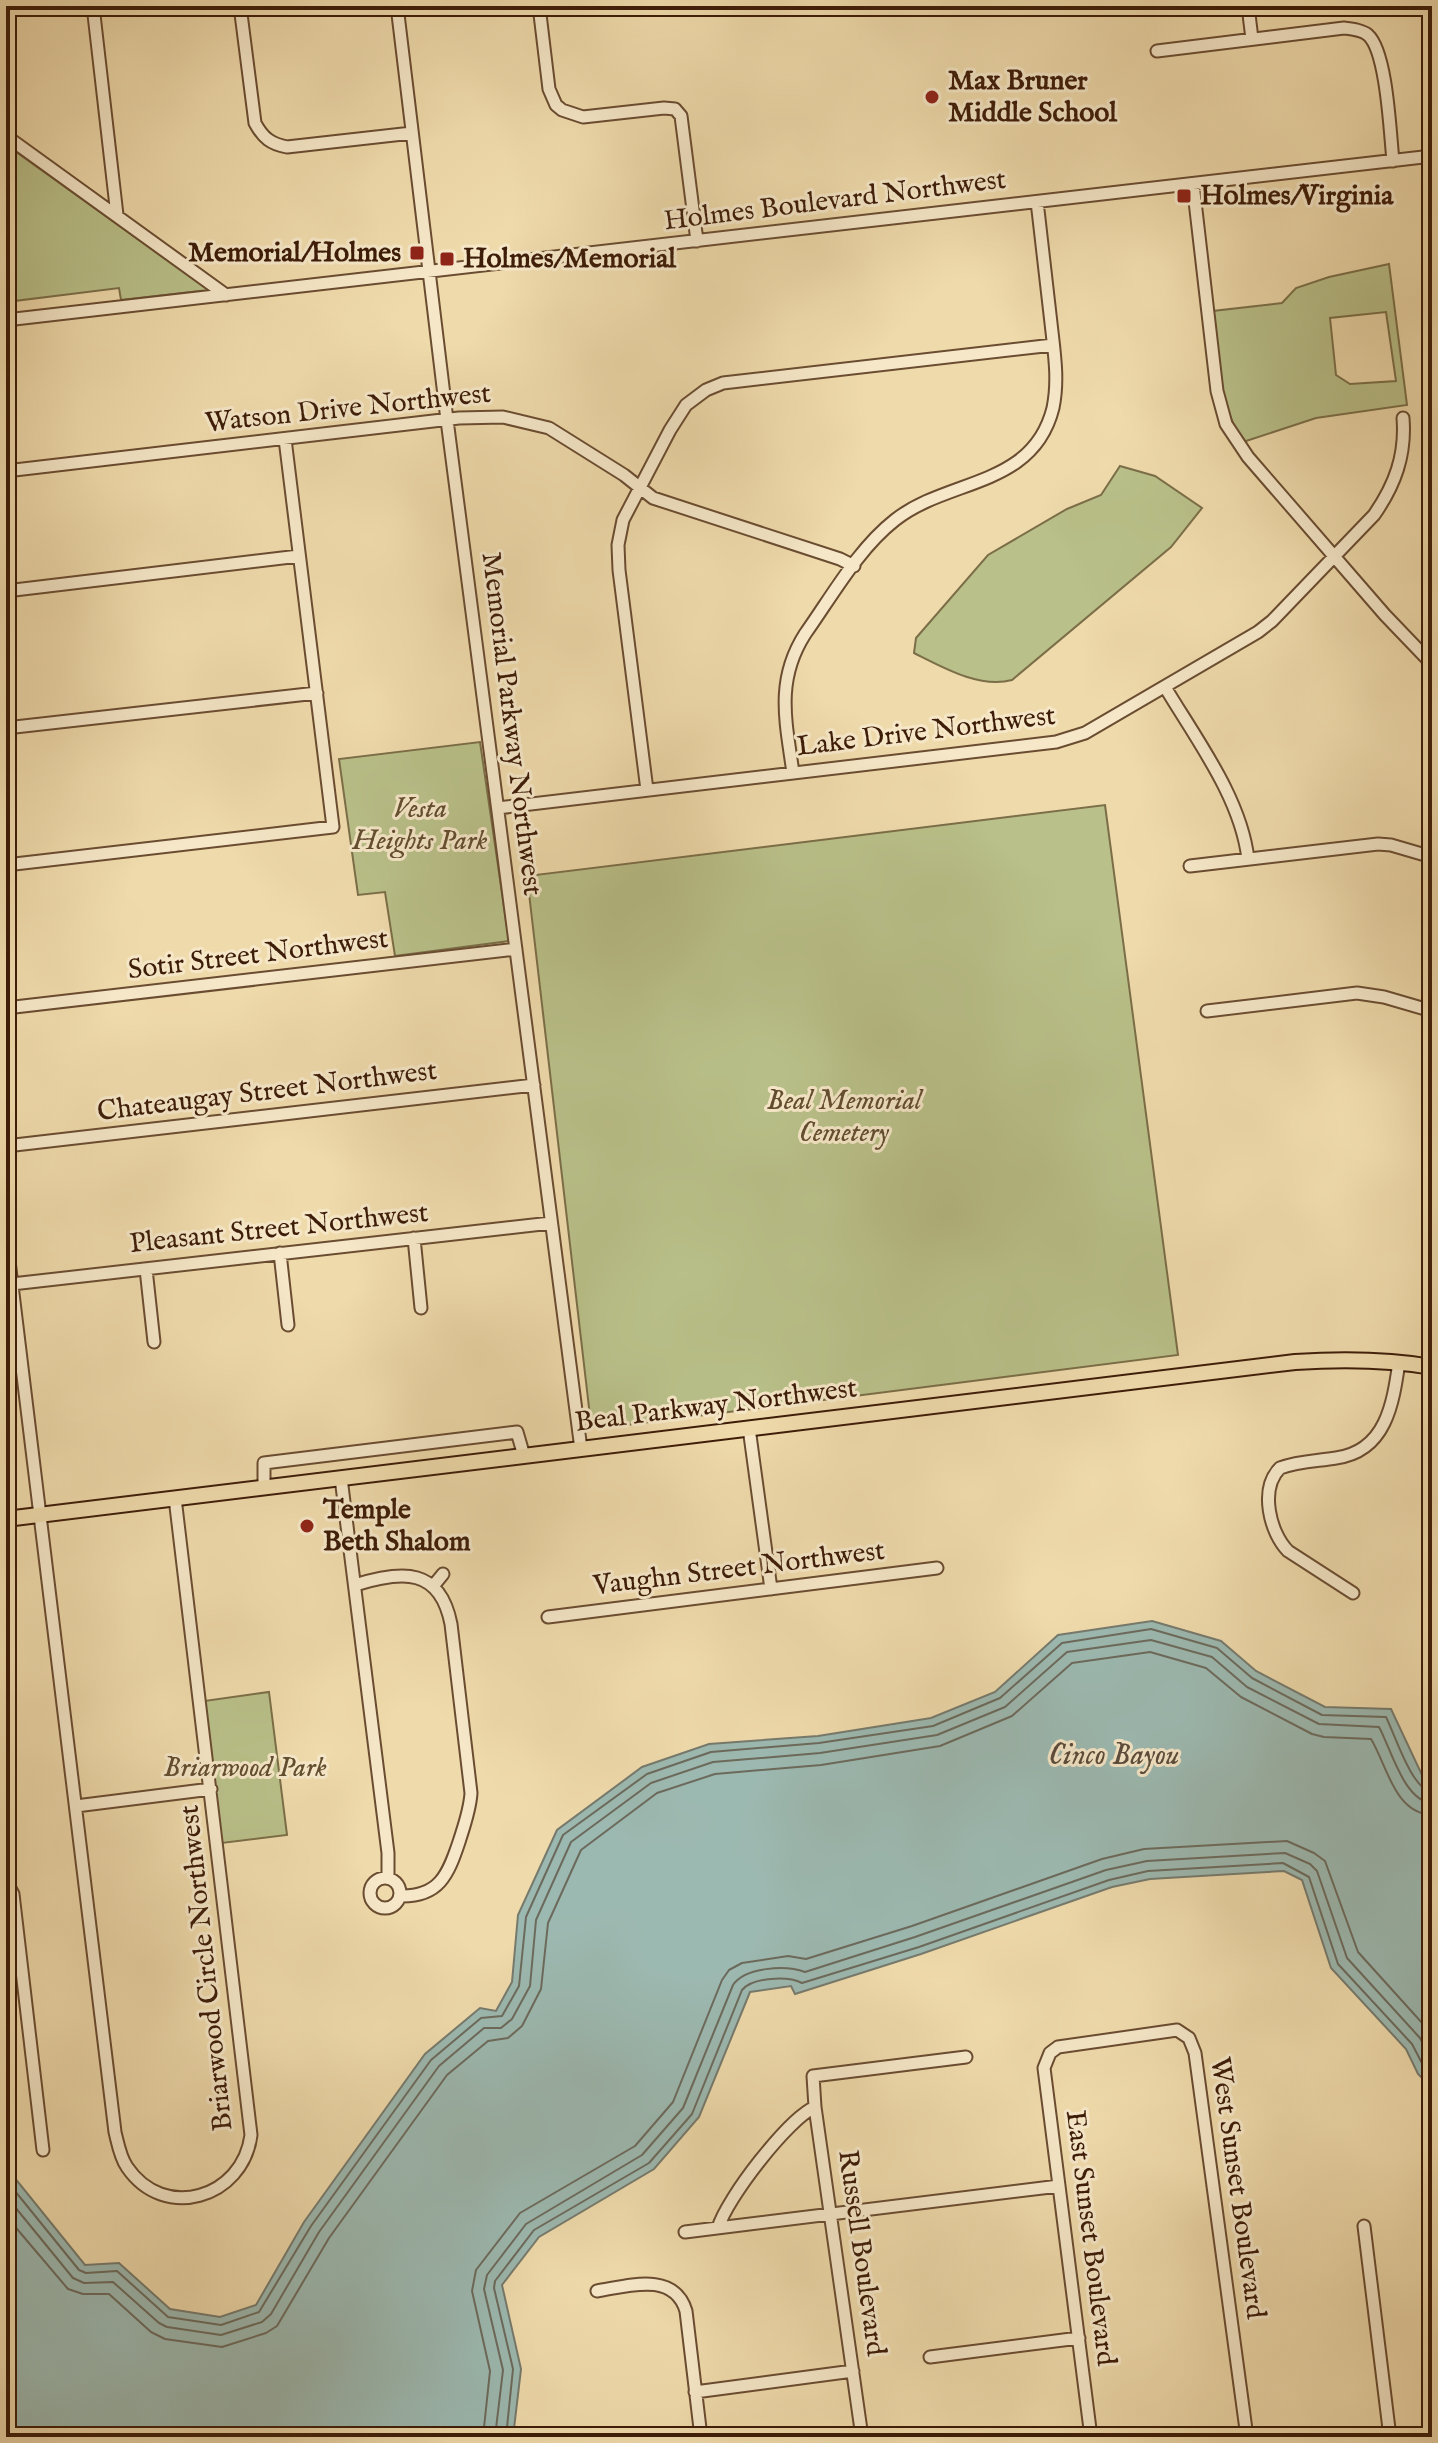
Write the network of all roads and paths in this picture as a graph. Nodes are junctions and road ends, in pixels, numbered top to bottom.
1 (93, 6) edge
2 (240, 6) edge
3 (397, 6) edge
4 (539, 6) edge
5 (1248, 6) edge
6 (1252, 39) junction
7 (1157, 51) dead end
8 (412, 133) junction
9 (6, 136) edge
10 (1432, 156) edge
11 (1393, 161) junction
12 (1193, 184) junction
13 (1037, 202) junction
14 (117, 215) junction
15 (697, 241) junction
16 (428, 272) junction
17 (226, 295) junction
18 (6, 320) edge
19 (1053, 345) junction
20 (1403, 418) dead end
21 (447, 420) junction
22 (285, 439) junction
23 (6, 471) edge
24 (639, 487) junction
25 (299, 556) junction
26 (1335, 557) junction
27 (854, 566) junction
28 (6, 591) edge
29 (1430, 659) edge
30 (1165, 687) junction
31 (317, 693) junction
32 (6, 728) edge
33 (793, 773) junction
34 (647, 790) junction
35 (498, 808) junction
36 (1432, 857) edge
37 (1248, 859) junction
38 (6, 865) edge
39 (1190, 866) dead end
40 (516, 949) junction
41 (6, 1008) edge
42 (1207, 1011) dead end
43 (1432, 1011) edge
44 (534, 1085) junction
45 (6, 1146) edge
46 (551, 1223) junction
47 (6, 1236) edge
48 (414, 1238) junction
49 (280, 1253) junction
50 (146, 1269) junction
51 (12, 1284) junction
52 (421, 1308) dead end
53 (288, 1325) dead end
54 (154, 1342) dead end
55 (1399, 1362) junction
56 (1432, 1367) edge
57 (749, 1428) junction
58 (581, 1449) junction
59 (524, 1456) junction
60 (341, 1478) junction
61 (264, 1487) junction
62 (175, 1498) junction
63 (40, 1515) junction
64 (6, 1519) edge
65 (937, 1568) dead end
66 (443, 1574) dead end
67 (355, 1585) junction
68 (434, 1585) junction
69 (771, 1589) junction
70 (1353, 1593) dead end
71 (548, 1617) dead end
72 (211, 1789) junction
73 (76, 1806) junction
74 (388, 1878) junction
75 (6, 1881) edge
76 (400, 1896) junction
77 (1055, 2049) joint
78 (966, 2057) dead end
79 (815, 2107) junction
80 (43, 2150) dead end
81 (1059, 2186) junction
82 (832, 2214) junction
83 (1364, 2226) dead end
84 (718, 2228) junction
85 (685, 2232) dead end
86 (597, 2291) dead end
87 (1079, 2338) junction
88 (930, 2357) dead end
89 (853, 2371) junction
90 (695, 2392) junction
91 (701, 2437) edge
92 (862, 2437) edge
93 (1091, 2437) edge
94 (1247, 2437) edge
95 (1390, 2437) edge

1 - 14 street
2 - 8 street
3 - 8 street, Memorial Parkway Northwest
4 - 15 street
5 - 6 street
6 - 7 street
6 - 11 street
8 - 16 street, Memorial Parkway Northwest
9 - 14 street
10 - 11 street, Holmes Boulevard Northwest
11 - 12 street, Holmes Boulevard Northwest
12 - 13 street, Holmes Boulevard Northwest
12 - 26 street
13 - 15 street, Holmes Boulevard Northwest
13 - 19 street
14 - 17 street
15 - 16 street, Holmes Boulevard Northwest
16 - 17 street, Holmes Boulevard Northwest
16 - 21 street, Memorial Parkway Northwest
17 - 18 street, Holmes Boulevard Northwest
19 - 24 street
19 - 27 street
20 - 26 street, Lake Drive Northwest
21 - 22 street, Watson Drive Northwest
21 - 24 street, Watson Drive Northwest
21 - 35 street, Memorial Parkway Northwest
22 - 23 street, Watson Drive Northwest
22 - 25 street
24 - 27 street, Watson Drive Northwest
24 - 34 street
25 - 28 street
25 - 31 street
26 - 29 street
26 - 30 street, Lake Drive Northwest
27 - 33 street
30 - 33 street, Lake Drive Northwest
30 - 37 street
31 - 32 street
31 - 38 street
33 - 34 street, Lake Drive Northwest
34 - 35 street, Lake Drive Northwest
35 - 40 street, Memorial Parkway Northwest
36 - 37 street
37 - 39 street
40 - 41 street, Sotir Street Northwest
40 - 44 street, Memorial Parkway Northwest
42 - 43 street
44 - 45 street, Chateaugay Street Northwest
44 - 46 street, Memorial Parkway Northwest
46 - 48 street, Pleasant Street Northwest
46 - 58 street, Memorial Parkway Northwest
47 - 51 street, Briarwood Circle Northwest
48 - 49 street, Pleasant Street Northwest
48 - 52 street
49 - 50 street, Pleasant Street Northwest
49 - 53 street
50 - 51 street, Pleasant Street Northwest
50 - 54 street
51 - 63 street, Briarwood Circle Northwest
55 - 56 main road, Beal Parkway Northwest
55 - 57 main road, Beal Parkway Northwest
55 - 70 street
57 - 58 main road, Beal Parkway Northwest
57 - 69 street
58 - 59 main road, Beal Parkway Northwest
59 - 60 main road, Beal Parkway Northwest
59 - 61 street
60 - 61 main road, Beal Parkway Northwest
60 - 67 street
61 - 62 main road, Beal Parkway Northwest
62 - 63 main road, Beal Parkway Northwest
62 - 72 street, Briarwood Circle Northwest
63 - 64 main road, Beal Parkway Northwest
63 - 73 street, Briarwood Circle Northwest
65 - 69 street, Vaughn Street Northwest
66 - 68 street
67 - 68 street
67 - 74 street
68 - 76 street
69 - 71 street, Vaughn Street Northwest
72 - 73 street
72 - 73 street, Briarwood Circle Northwest
74 - 76 street
74 - 76 street
75 - 80 street
77 - 81 street, East Sunset Boulevard
77 - 94 street, West Sunset Boulevard
78 - 79 street, Russell Boulevard
79 - 82 street, Russell Boulevard
79 - 84 street
81 - 82 street
81 - 87 street, East Sunset Boulevard
82 - 84 street
82 - 89 street, Russell Boulevard
83 - 95 street
84 - 85 street
86 - 90 street
87 - 88 street
87 - 93 street, East Sunset Boulevard
89 - 90 street
89 - 92 street, Russell Boulevard
90 - 91 street

